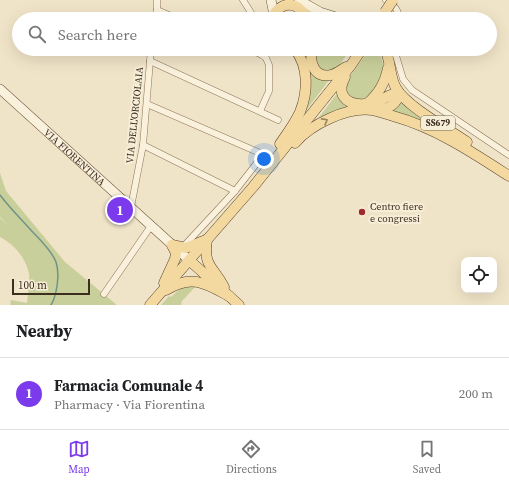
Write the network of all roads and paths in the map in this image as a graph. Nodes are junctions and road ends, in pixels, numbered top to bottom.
1 (157, 0) edge
2 (243, 0) edge
3 (271, 0) edge
4 (286, 0) edge
5 (386, 0) edge
6 (393, 0) edge
7 (300, 9) edge
8 (157, 10) joint
9 (162, 12) edge
10 (251, 12) edge
11 (272, 12) edge
12 (276, 12) edge
13 (320, 12) edge
14 (386, 12) edge
15 (398, 12) edge
16 (150, 56) edge
17 (263, 56) edge
18 (300, 56) edge
19 (305, 56) edge
20 (312, 56) edge
21 (357, 56) edge
22 (387, 56) edge
23 (396, 56) edge
24 (150, 61) junction
25 (351, 65) junction
26 (389, 66) junction
27 (312, 67) junction
28 (0, 89) edge
29 (399, 93) junction
30 (147, 104) junction
31 (369, 107) junction
32 (260, 111) junction
33 (278, 120) dead end
34 (142, 144) junction
35 (509, 155) edge
36 (273, 162) junction
37 (509, 169) edge
38 (509, 176) edge
39 (235, 191) junction
40 (131, 208) junction
41 (151, 226) junction
42 (207, 239) junction
43 (172, 246) junction
44 (184, 247) junction
45 (189, 260) junction
46 (104, 294) dead end
47 (159, 294) junction
48 (229, 296) junction
49 (150, 305) edge
50 (239, 305) edge

1 - 8 street
2 - 10 street
3 - 11 main road
4 - 7 main road
5 - 15 street
6 - 14 main road, bridge
7 - 12 main road
7 - 13 main road
8 - 9 street
16 - 24 street, VIA DELL'ORCIOLAIA
17 - 32 street
18 - 36 main road
19 - 27 main road
20 - 27 main road
21 - 25 main road
22 - 26 main road, SS679
23 - 35 street
24 - 30 street, VIA DELL'ORCIOLAIA
24 - 32 street
25 - 27 main road
25 - 31 main road
25 - 36 main road
26 - 29 main road, SS679
26 - 31 main road
28 - 40 main road, VIA FIORENTINA
29 - 31 main road
29 - 37 main road, SS679
30 - 34 street, VIA DELL'ORCIOLAIA
30 - 39 street
36 -> 31 main road
31 - 38 main road
32 - 33 street
34 - 39 street
34 - 40 street, VIA DELL'ORCIOLAIA
36 - 42 main road
39 - 44 street
40 - 41 main road, VIA FIORENTINA
41 - 43 main road, VIA FIORENTINA
41 - 46 street
42 - 44 main road
42 - 45 main road
42 - 48 main road
43 - 44 main road
43 - 45 main road, VIA FIORENTINA
43 - 47 main road
45 - 47 main road
45 - 48 main road, VIA FIORENTINA
47 - 48 main road
47 - 49 main road
48 - 50 main road, VIA FIORENTINA

